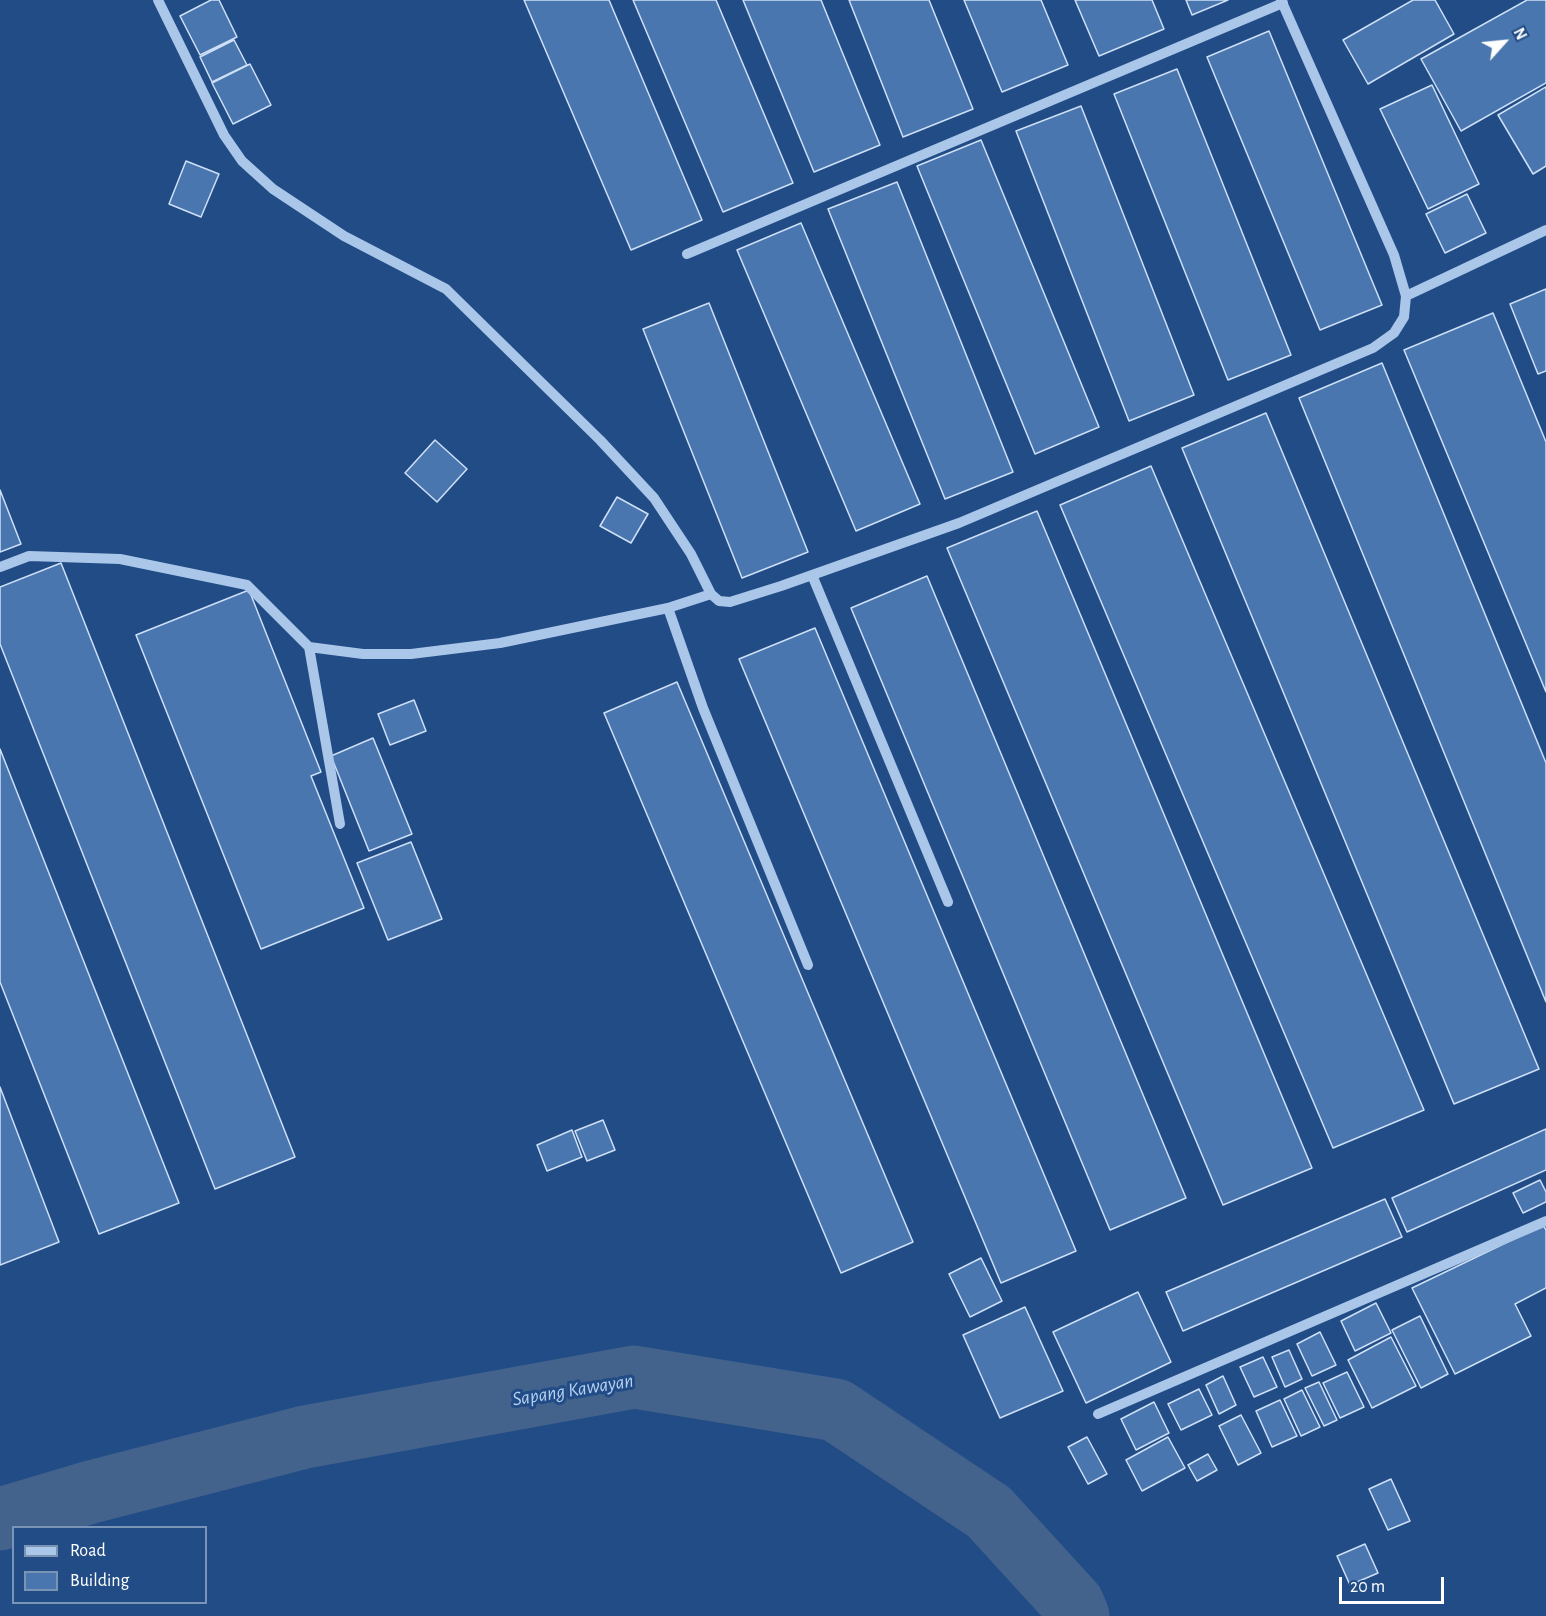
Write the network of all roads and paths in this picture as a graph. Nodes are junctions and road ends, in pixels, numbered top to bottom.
1 (158, 0) edge
2 (1282, 1) edge
3 (1546, 230) edge
4 (687, 254) dead end
5 (1406, 296) junction
6 (0, 567) edge
7 (812, 575) junction
8 (711, 594) junction
9 (669, 608) junction
10 (309, 647) junction
11 (340, 824) dead end
12 (948, 902) dead end
13 (808, 964) dead end
14 (1546, 1221) edge
15 (1098, 1414) dead end

1 - 8 lane
2 - 4 lane
2 - 5 lane
3 - 5 lane
5 - 7 lane
6 - 10 lane
7 - 8 lane
7 - 12 lane
8 - 9 lane
9 - 10 lane
9 - 13 lane
10 - 11 lane
14 - 15 lane

